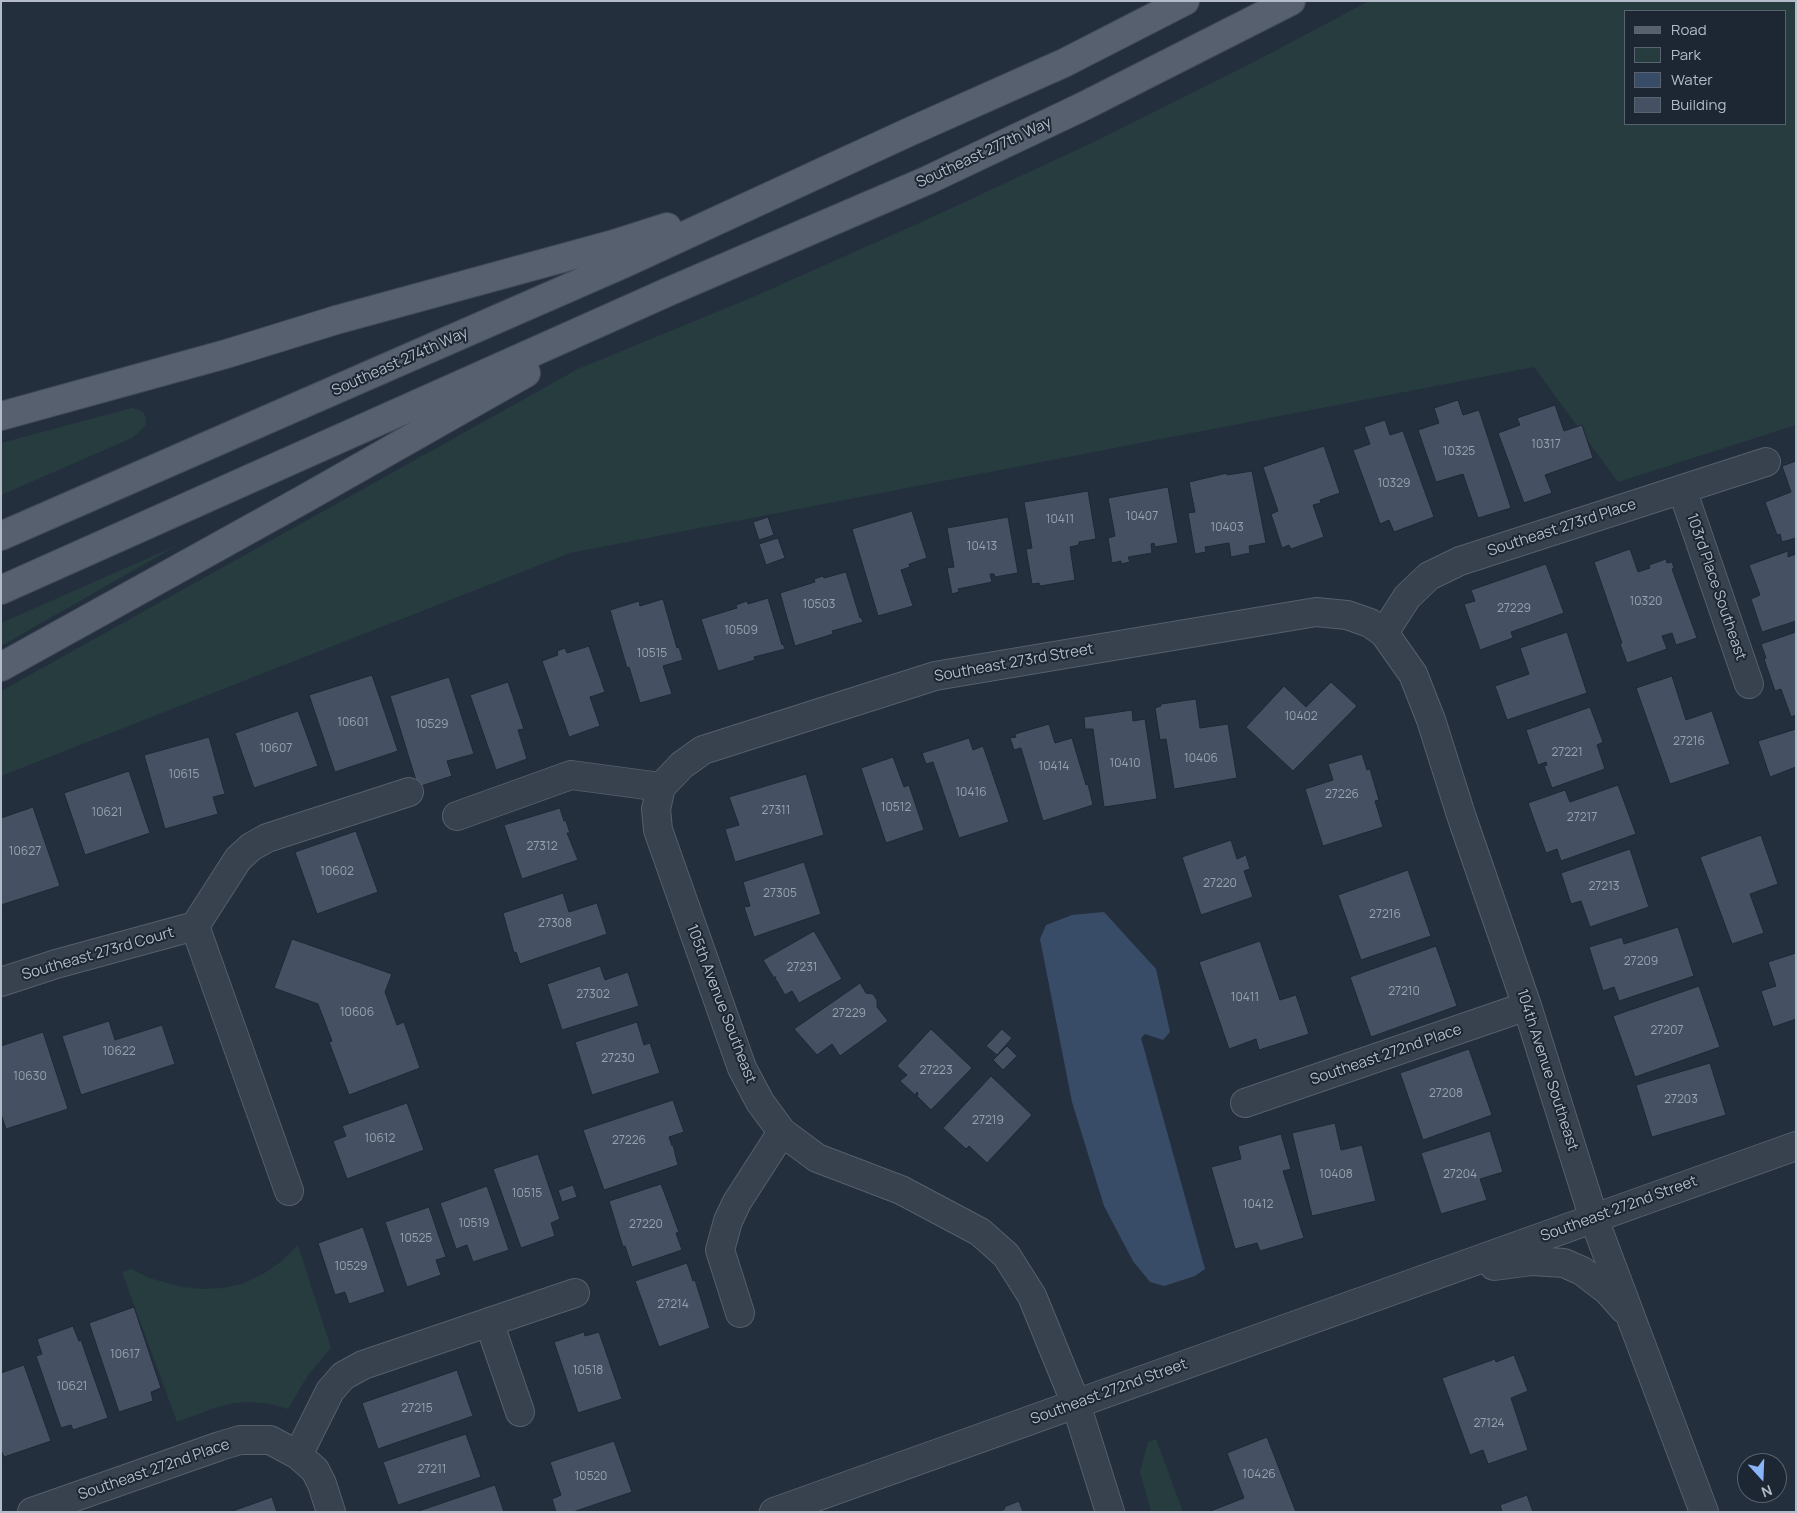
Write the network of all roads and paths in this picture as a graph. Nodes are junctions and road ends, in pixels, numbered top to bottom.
1 (1184, 1) edge
2 (1291, 1) edge
3 (797, 184) junction
4 (670, 291) junction
5 (1, 416) edge
6 (1766, 462) dead end
7 (1682, 489) junction
8 (1, 536) edge
9 (1, 590) edge
10 (1384, 633) junction
11 (1, 666) edge
12 (1749, 684) dead end
13 (661, 786) junction
14 (409, 792) dead end
15 (457, 816) dead end
16 (195, 926) junction
17 (1, 982) edge
18 (1527, 1006) junction
19 (1245, 1104) dead end
20 (782, 1132) junction
21 (1796, 1146) edge
22 (289, 1191) dead end
23 (1594, 1219) junction
24 (1443, 1272) junction
25 (574, 1293) dead end
26 (740, 1313) dead end
27 (1631, 1317) junction
28 (488, 1322) junction
29 (1076, 1404) junction
30 (520, 1412) dead end
31 (298, 1454) junction
32 (32, 1512) edge
33 (331, 1512) edge
34 (774, 1512) edge
35 (1110, 1512) edge
36 (1704, 1512) edge

1 - 3 main road
2 - 4 main road, Southeast 277th Way
3 - 5 main road
3 - 8 main road, Southeast 274th Way
4 - 9 main road
4 - 11 main road
6 - 7 street, Southeast 273rd Place
7 - 10 street, Southeast 273rd Place
7 - 12 street, 103rd Place Southeast
10 - 13 street, Southeast 273rd Street
10 - 18 street, 104th Avenue Southeast
13 - 15 street
13 - 20 street, 105th Avenue Southeast
14 - 16 street
16 - 17 street, Southeast 273rd Court
16 - 22 street
18 - 19 street, Southeast 272nd Place
18 - 23 street, 104th Avenue Southeast
20 - 26 street
20 - 29 street, 105th Avenue Southeast
21 - 23 street, Southeast 272nd Street
23 - 24 street, Southeast 272nd Street
23 - 27 street, 104th Avenue Southeast
24 - 27 street, Southeast 272nd Street
24 - 29 street, Southeast 272nd Street
25 - 28 street
27 - 36 street, 104th Avenue Southeast
28 - 30 street
28 - 31 street
29 - 34 street, Southeast 272nd Street
29 - 35 street, 105th Avenue Southeast
31 - 32 street, Southeast 272nd Place
31 - 33 street, Southeast 272nd Place

